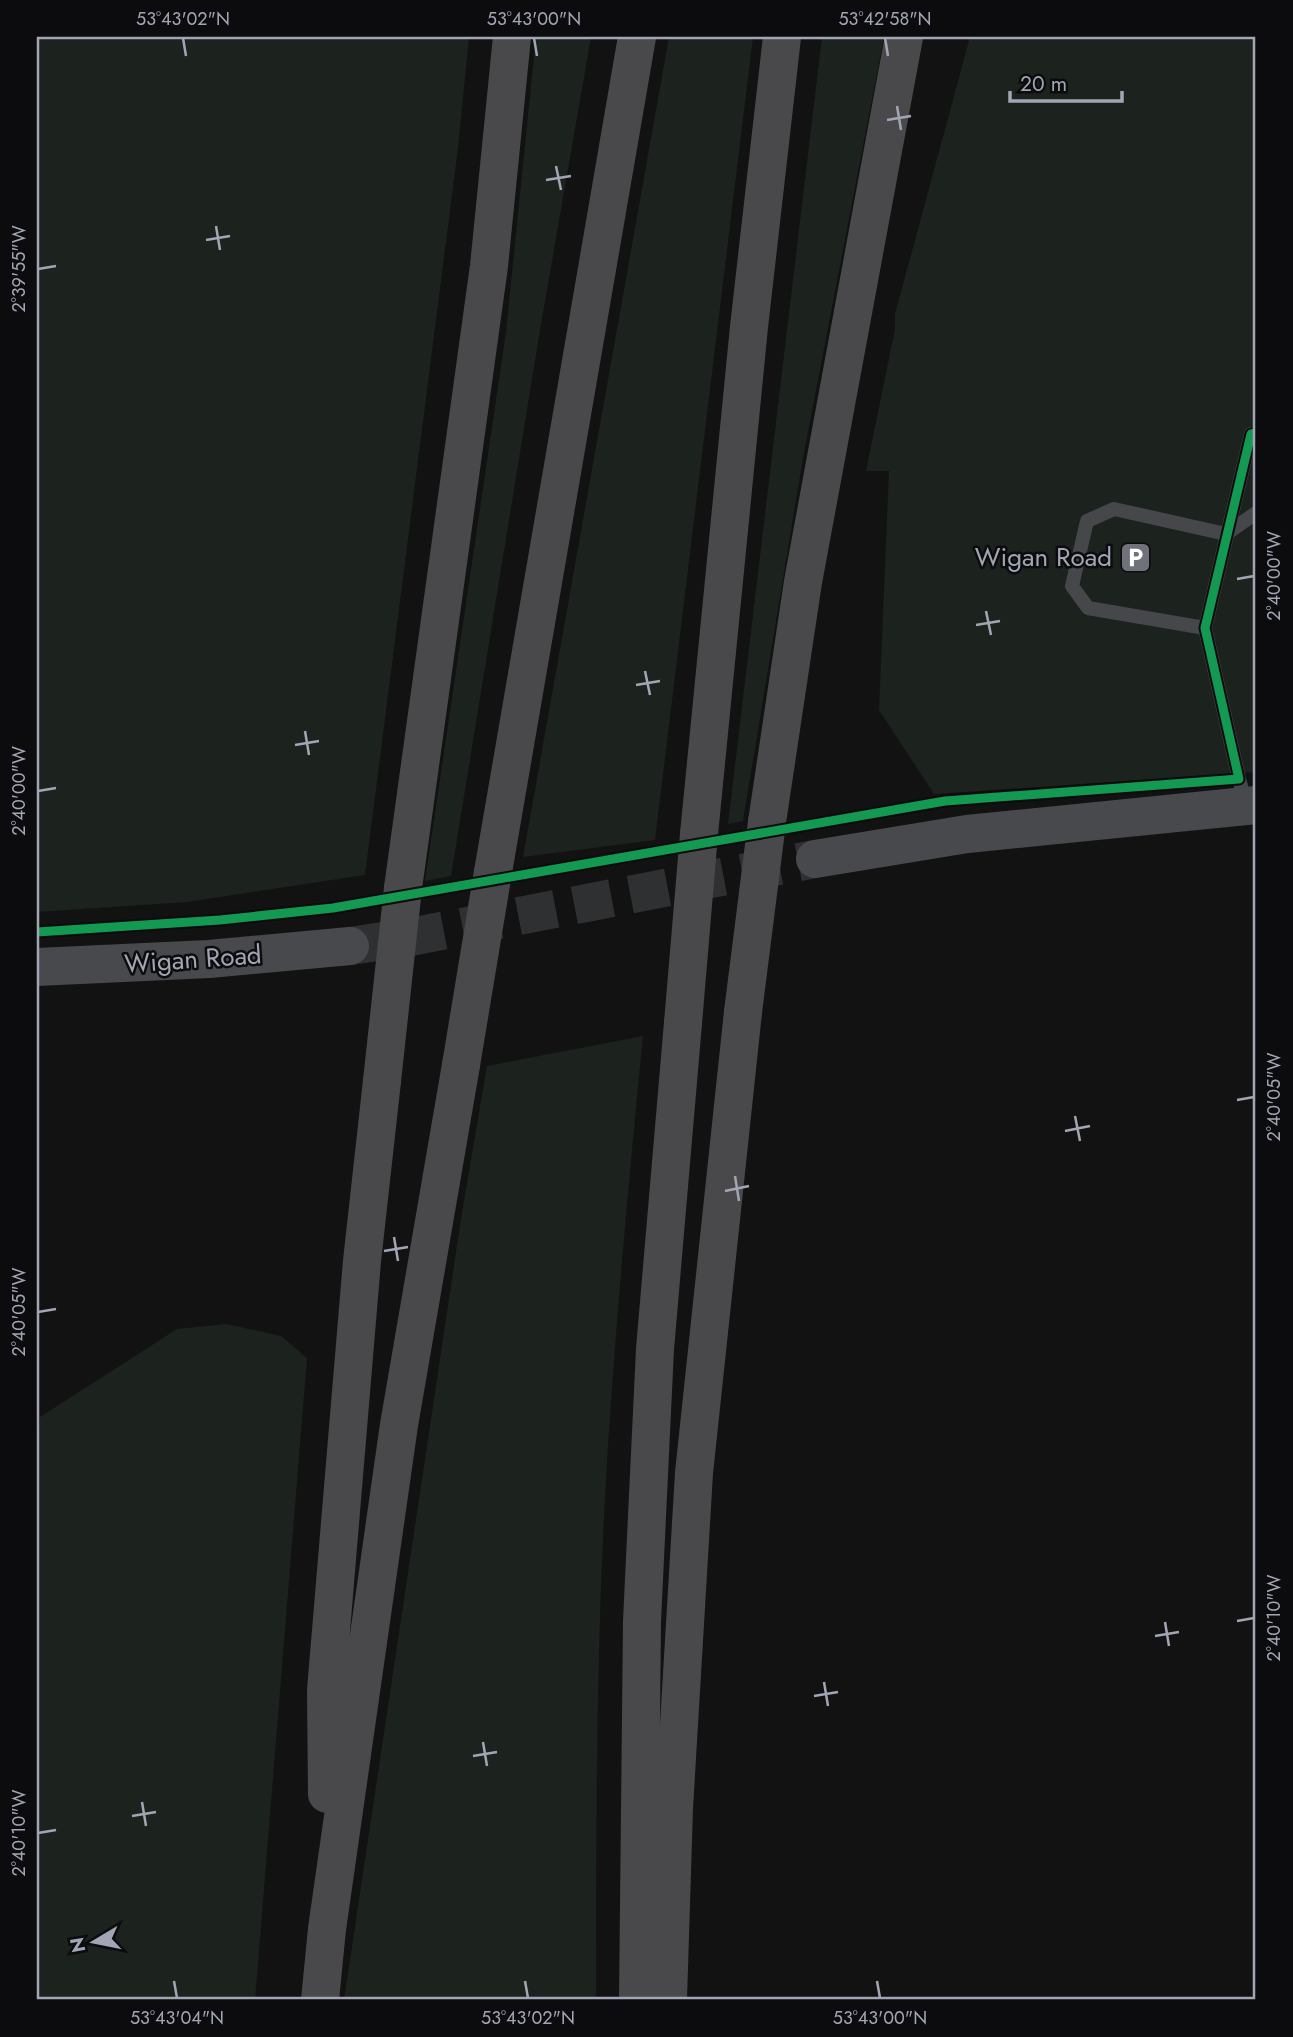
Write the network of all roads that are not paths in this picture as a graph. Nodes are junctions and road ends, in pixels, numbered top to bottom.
1 (512, 37) edge
2 (637, 37) edge
3 (782, 37) edge
4 (904, 37) edge
5 (925, 37) edge
6 (887, 133) junction
7 (1251, 434) dead end
8 (1256, 513) edge
9 (1226, 534) junction
10 (1205, 628) junction
11 (1252, 805) edge
12 (815, 859) tunnel mouth
13 (350, 946) tunnel mouth
14 (37, 967) edge
15 (327, 1929) junction
16 (320, 2000) edge
17 (638, 2000) edge
18 (668, 2000) edge

1 - 15 highway, bridge
2 - 15 highway, bridge
3 - 17 highway, bridge
4 - 6 highway
5 - 6 highway
6 - 18 highway, bridge
7 - 9 lane
8 - 9 lane
9 - 10 lane
9 - 10 lane
10 - 11 lane
11 - 12 main road
13 - 14 main road, Wigan Road
15 - 16 highway

